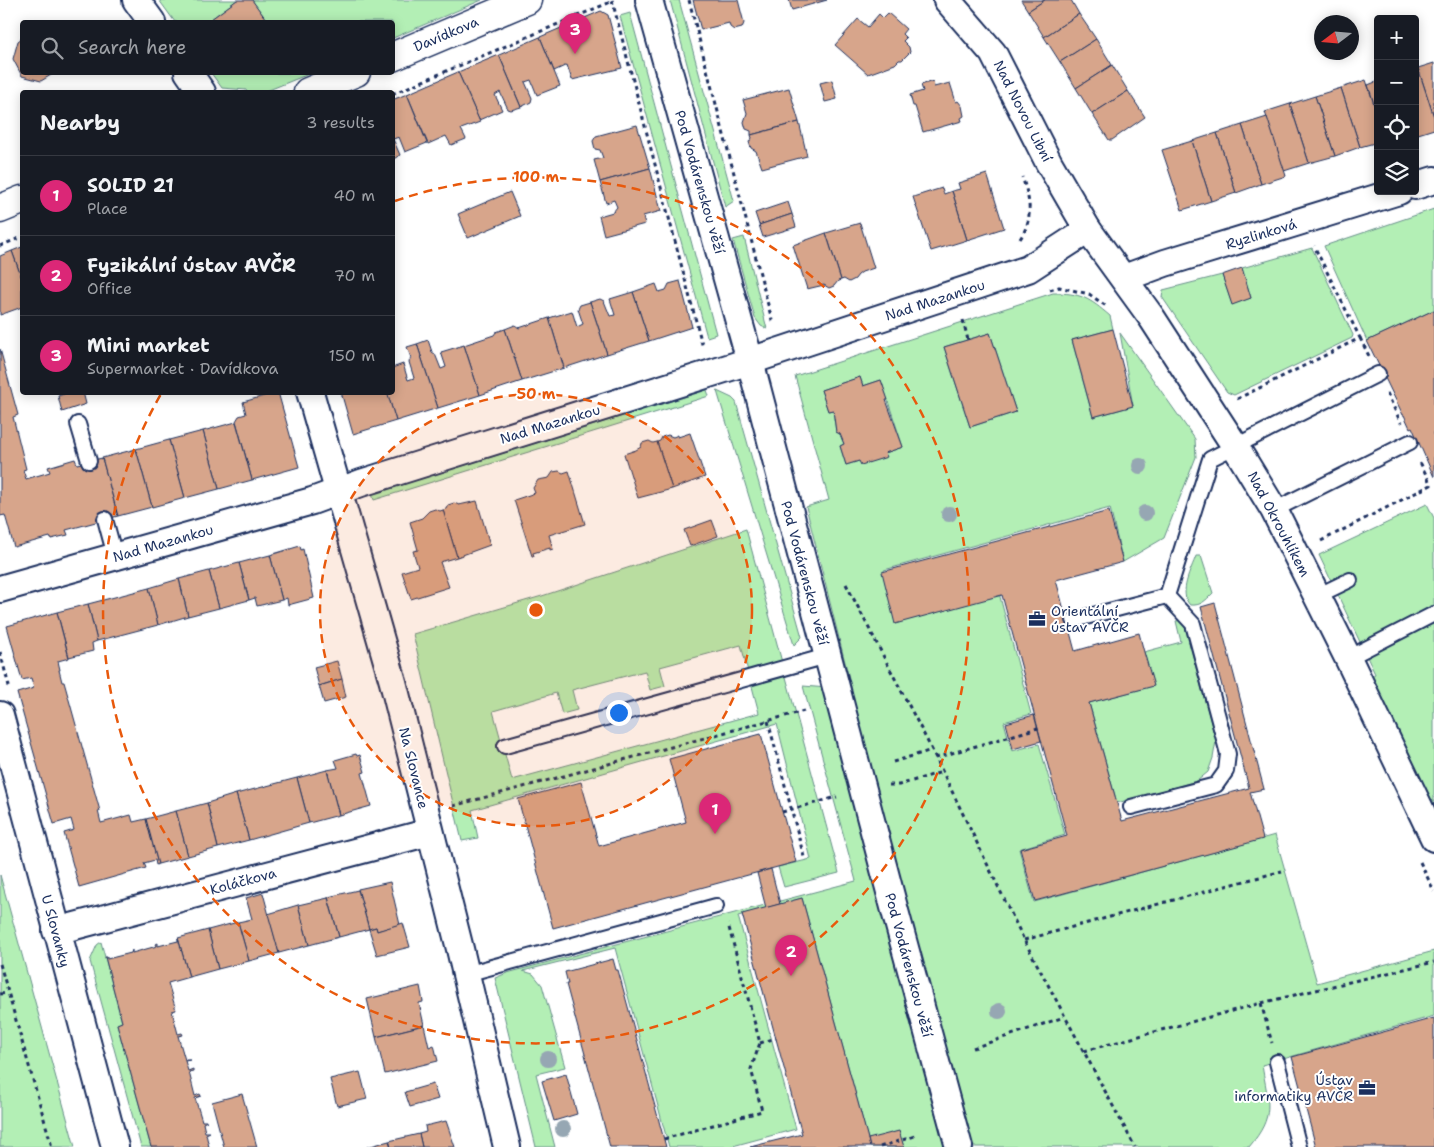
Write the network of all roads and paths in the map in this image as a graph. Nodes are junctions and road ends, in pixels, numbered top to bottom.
1 (136, 0) edge
2 (527, 0) edge
3 (649, 0) edge
4 (689, 0) edge
5 (947, 0) edge
6 (612, 1) edge
7 (151, 20) edge
8 (395, 56) edge
9 (190, 75) edge
10 (349, 75) edge
11 (201, 90) edge
12 (313, 90) edge
13 (395, 93) edge
14 (1022, 175) dead end
15 (1434, 180) edge
16 (1419, 185) edge
17 (1385, 195) edge
18 (20, 201) edge
19 (0, 208) edge
20 (1088, 230) junction
21 (20, 238) edge
22 (1313, 243) dead end
23 (1016, 245) dead end
24 (0, 246) edge
25 (1124, 278) junction
26 (1044, 291) dead end
27 (1111, 309) dead end
28 (962, 317) dead end
29 (782, 322) dead end
30 (1360, 338) junction
31 (968, 340) dead end
32 (703, 348) junction
33 (694, 351) dead end
34 (706, 357) dead end
35 (750, 361) junction
36 (1378, 374) junction
37 (311, 395) edge
38 (1231, 402) dead end
39 (78, 424) dead end
40 (1410, 442) junction
41 (1235, 446) junction
42 (89, 461) dead end
43 (339, 491) junction
44 (1274, 510) junction
45 (105, 519) dead end
46 (1316, 543) dead end
47 (115, 556) junction
48 (1350, 580) dead end
49 (846, 584) dead end
50 (0, 589) edge
51 (1167, 596) junction
52 (1317, 596) junction
53 (1434, 614) edge
54 (1074, 620) dead end
55 (0, 652) edge
56 (827, 656) junction
57 (1348, 658) junction
58 (6, 707) edge
59 (804, 711) dead end
60 (768, 720) junction
61 (1038, 728) dead end
62 (505, 746) dead end
63 (932, 750) junction
64 (936, 758) junction
65 (893, 762) dead end
66 (942, 772) junction
67 (884, 785) dead end
68 (842, 795) dead end
69 (1131, 807) dead end
70 (792, 810) junction
71 (782, 812) dead end
72 (428, 822) junction
73 (1434, 838) edge
74 (804, 857) dead end
75 (1282, 871) dead end
76 (716, 906) dead end
77 (727, 918) dead end
78 (56, 931) junction
79 (1024, 940) junction
80 (1434, 962) edge
81 (0, 964) edge
82 (466, 974) junction
83 (8, 992) junction
84 (0, 994) edge
85 (1261, 1003) junction
86 (1064, 1017) junction
87 (776, 1038) dead end
88 (760, 1043) junction
89 (972, 1048) dead end
90 (1084, 1051) junction
91 (1277, 1062) joint
92 (918, 1135) dead end
93 (664, 1139) dead end
94 (52, 1147) edge
95 (115, 1147) edge
96 (507, 1147) edge
97 (880, 1147) edge
98 (959, 1147) edge
99 (1135, 1147) edge
100 (1299, 1147) edge

1 - 7 street
2 - 8 street, Davídkova
3 - 35 street, Pod Vodárenskou věží
4 - 29 path
5 - 20 street, Nad Novou Libní
6 - 13 path
6 - 32 path
9 - 11 street
10 - 12 street
14 - 23 path
15 - 16 street
17 - 25 street, Ryzlinková
18 - 19 street
20 - 25 street, Nad Okrouhlíkem
20 - 35 street, Nad Mazankou
21 - 24 path
22 - 30 path
25 - 41 street, Nad Okrouhlíkem
26 - 27 path
28 - 31 path
30 - 36 path
30 - 38 path
32 - 33 path
32 - 34 path
35 - 43 street, Nad Mazankou
35 - 56 street, Pod Vodárenskou věží
36 - 40 path
36 - 41 lane
37 - 43 street, Na Slovance
39 - 42 lane
40 - 44 lane
40 - 46 path
41 - 44 street, Nad Okrouhlíkem
41 - 51 lane
43 - 47 street, Nad Mazankou
43 - 72 street, Na Slovance
44 - 52 street, Nad Okrouhlíkem
45 - 47 lane
47 - 50 street, Nad Mazankou
48 - 52 lane
49 - 63 path
51 - 54 lane
51 - 69 lane
52 - 57 street, Nad Okrouhlíkem
53 - 57 lane
55 - 58 path
56 - 62 lane
56 - 98 street, Pod Vodárenskou věží
57 - 73 street, Nad Okrouhlíkem
58 - 78 street, U Slovanky
59 - 60 path
60 - 70 path
60 - 72 path
61 - 64 path
63 - 64 path
63 - 65 path
64 - 66 path
66 - 67 path
66 - 79 path
68 - 70 path
70 - 71 path
70 - 74 path
72 - 78 street, Koláčkova
72 - 82 street, Na Slovance
75 - 79 path
76 - 82 lane
77 - 88 path
78 - 95 street, U Slovanky
79 - 86 path
80 - 85 path
81 - 83 path
82 - 96 street, Na Slovance
83 - 84 path
83 - 94 path
85 - 90 path
85 - 91 path
86 - 89 path
86 - 90 path
87 - 88 path
88 - 93 path
90 - 99 path
91 - 100 lane
92 - 97 path

